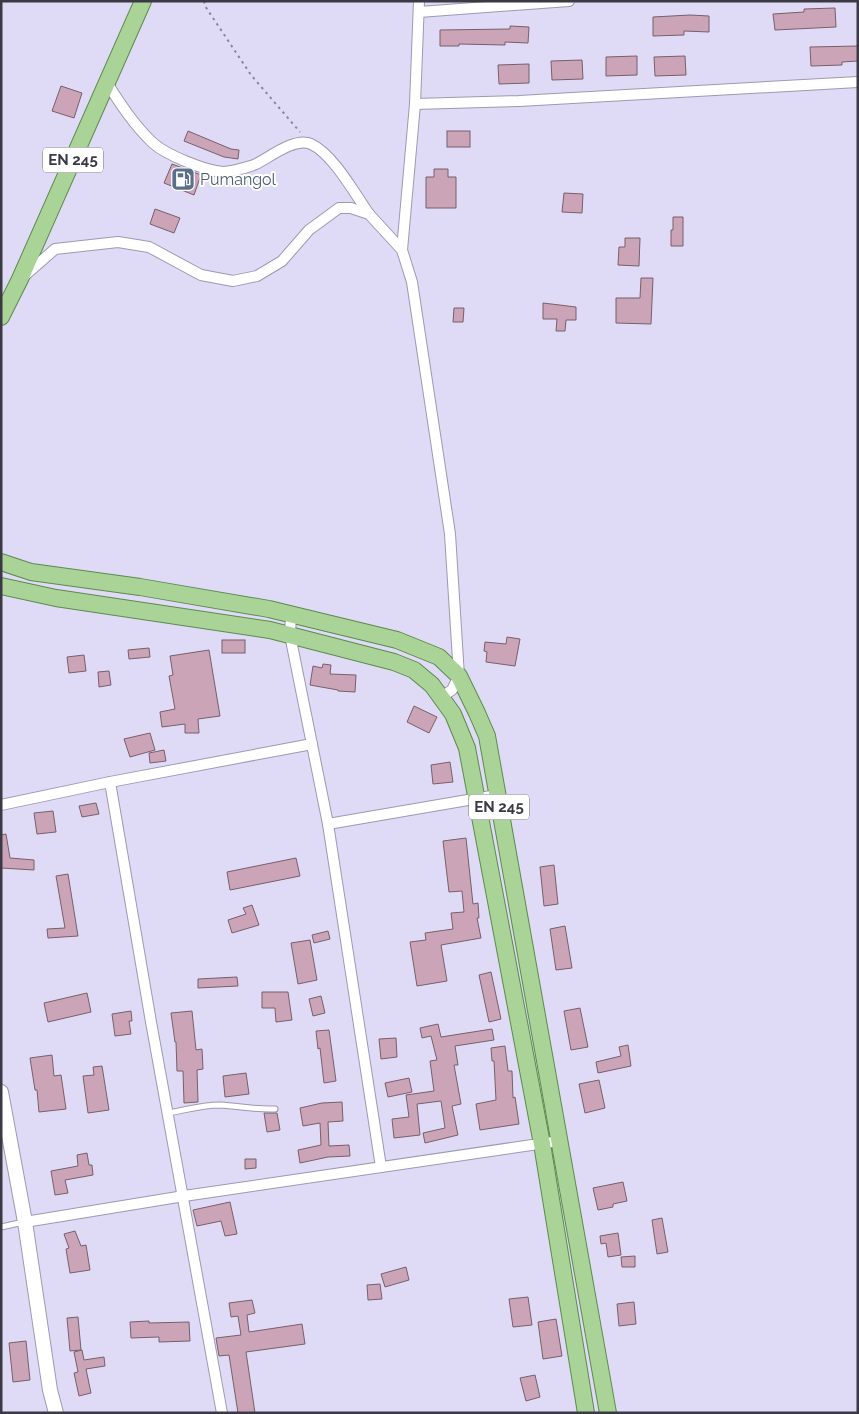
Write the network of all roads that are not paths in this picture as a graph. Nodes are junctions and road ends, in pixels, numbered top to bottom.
1 (144, 1) edge
2 (419, 1) edge
3 (569, 1) edge
4 (419, 12) junction
5 (858, 82) edge
6 (107, 83) junction
7 (415, 104) junction
8 (369, 214) junction
9 (402, 250) junction
10 (20, 279) junction
11 (1, 317) edge
12 (1, 562) edge
13 (1, 586) edge
14 (292, 614) junction
15 (290, 635) junction
16 (459, 676) junction
17 (441, 697) junction
18 (312, 744) junction
19 (110, 782) junction
20 (497, 795) junction
21 (477, 800) junction
22 (1, 805) edge
23 (328, 824) junction
24 (534, 1000) junction
25 (515, 1004) junction
26 (1, 1092) edge
27 (275, 1109) dead end
28 (168, 1113) junction
29 (559, 1141) junction
30 (542, 1144) junction
31 (381, 1167) junction
32 (184, 1196) junction
33 (24, 1222) junction
34 (1, 1227) edge
35 (56, 1413) edge
36 (222, 1413) edge
37 (586, 1413) edge
38 (608, 1413) edge

1 - 6 main road, EN 245
2 - 4 street
3 - 4 street
4 - 7 street
5 - 7 street
6 - 8 street
6 - 10 main road, EN 245
7 - 9 street
8 - 9 street
8 - 10 street
9 - 16 street
10 - 11 main road, EN 245
12 - 14 main road, EN 245
13 - 15 main road, EN 245
14 - 15 street
14 - 16 main road, EN 245
15 - 17 main road, EN 245
15 - 18 street
16 - 17 street
16 - 20 main road, EN 245
17 - 21 main road, EN 245
18 - 19 street
18 - 23 street
19 - 22 street
19 - 28 street
20 - 21 street
20 - 24 main road, EN 245
21 - 23 street
21 - 25 main road, EN 245
23 - 31 street
24 - 25 main road
24 - 29 main road, EN 245
25 - 30 main road, EN 245
26 - 33 main road
27 - 28 lane
28 - 32 street
29 - 30 street
29 - 38 main road, EN 245
30 - 31 street
30 - 37 main road, EN 245
31 - 32 street
32 - 33 street
32 - 36 street
33 - 34 lane
33 - 35 main road

